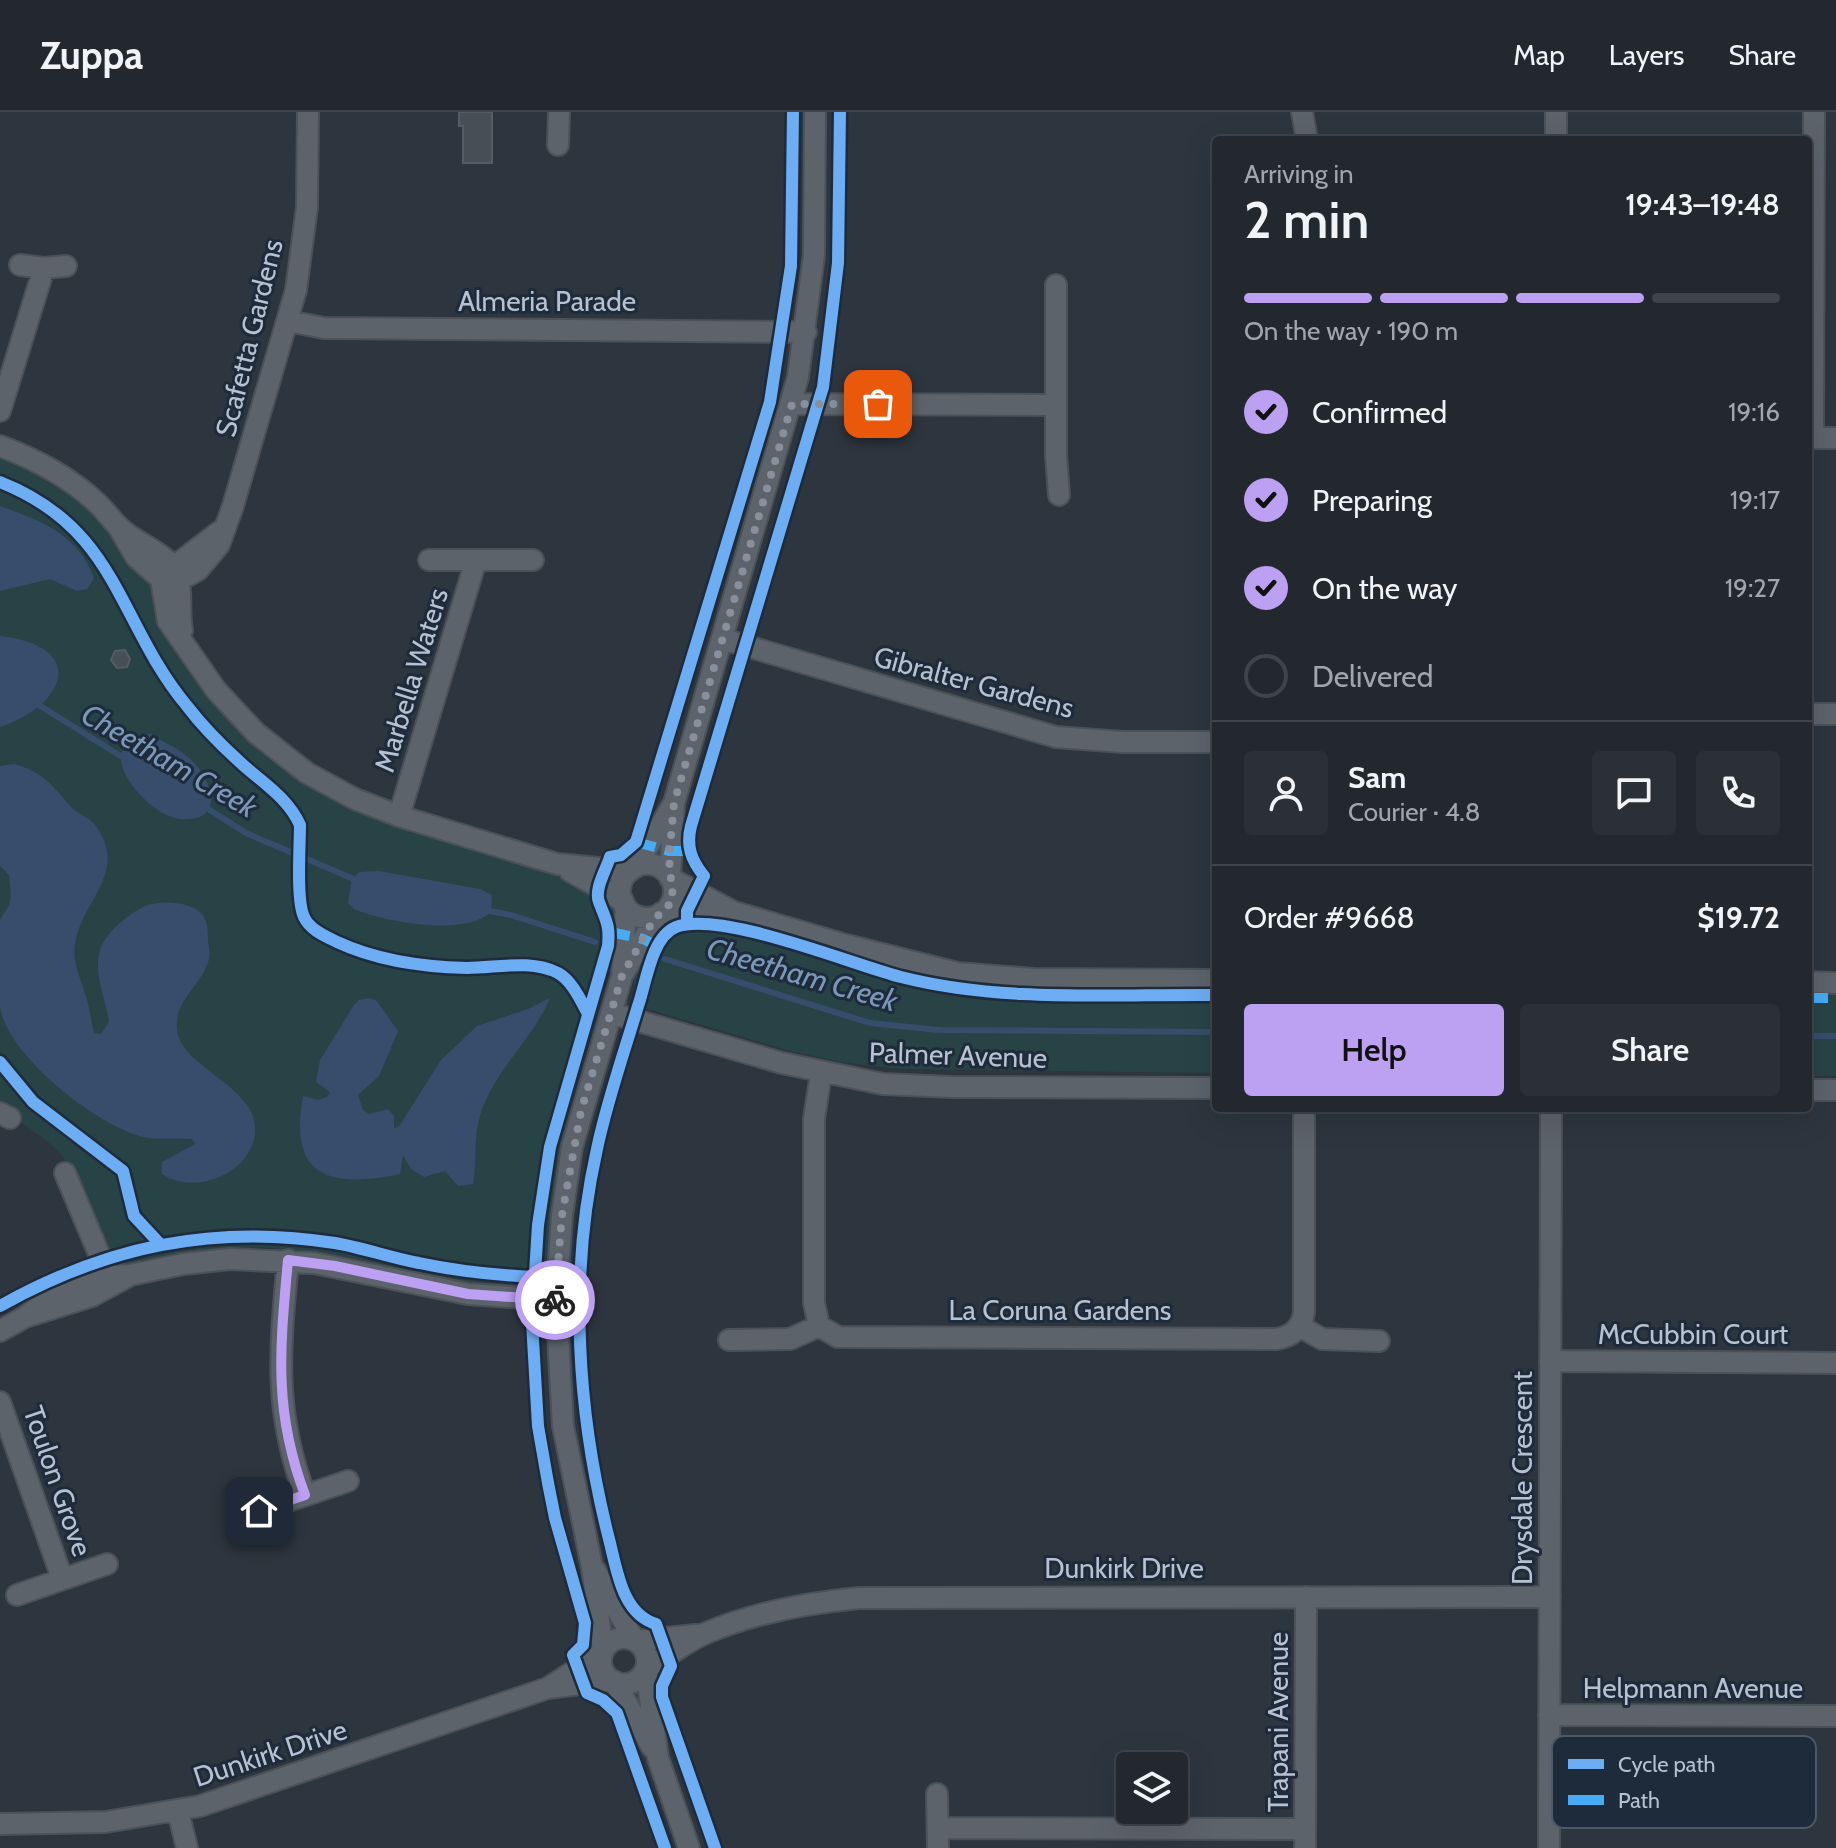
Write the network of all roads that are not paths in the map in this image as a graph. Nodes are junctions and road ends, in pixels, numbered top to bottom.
1 (308, 112) edge
2 (559, 112) edge
3 (815, 112) edge
4 (1302, 112) edge
5 (1556, 112) edge
6 (1814, 112) edge
7 (1306, 136) edge
8 (1556, 136) edge
9 (558, 145) dead end
10 (20, 265) dead end
11 (66, 266) dead end
12 (44, 268) junction
13 (1056, 285) dead end
14 (288, 321) junction
15 (1812, 329) edge
16 (806, 332) junction
17 (792, 404) junction
18 (1056, 405) junction
19 (0, 411) edge
20 (1812, 438) edge
21 (1836, 438) edge
22 (0, 446) edge
23 (1059, 495) dead end
24 (429, 560) dead end
25 (476, 560) junction
26 (533, 560) dead end
27 (170, 574) junction
28 (723, 639) junction
29 (1812, 714) edge
30 (1836, 714) edge
31 (1212, 742) edge
32 (674, 803) junction
33 (399, 816) junction
34 (557, 864) junction
35 (633, 869) junction
36 (670, 877) junction
37 (624, 904) junction
38 (734, 912) junction
39 (659, 914) junction
40 (622, 976) junction
41 (1212, 980) edge
42 (1812, 982) edge
43 (1836, 983) edge
44 (611, 1013) junction
45 (821, 1073) junction
46 (1212, 1088) edge
47 (1812, 1090) edge
48 (1836, 1090) edge
49 (1304, 1112) edge
50 (1551, 1112) edge
51 (65, 1173) dead end
52 (288, 1260) junction
53 (117, 1279) junction
54 (556, 1300) junction
55 (819, 1326) junction
56 (1299, 1326) junction
57 (0, 1331) edge
58 (729, 1340) dead end
59 (1379, 1341) dead end
60 (1550, 1361) junction
61 (1836, 1363) edge
62 (0, 1402) edge
63 (348, 1481) dead end
64 (305, 1495) junction
65 (259, 1511) dead end
66 (107, 1564) dead end
67 (592, 1567) junction
68 (62, 1578) junction
69 (17, 1595) dead end
70 (1306, 1597) junction
71 (1550, 1597) junction
72 (704, 1634) junction
73 (635, 1640) junction
74 (602, 1652) junction
75 (646, 1669) junction
76 (613, 1681) junction
77 (548, 1688) junction
78 (1549, 1715) junction
79 (1836, 1716) edge
80 (658, 1758) junction
81 (937, 1794) dead end
82 (178, 1811) junction
83 (0, 1824) edge
84 (938, 1838) edge
85 (1305, 1838) edge
86 (187, 1848) edge
87 (689, 1848) edge
88 (1549, 1848) edge

1 - 14 street, Scafetta Gardens
2 - 9 street
3 - 16 street
4 - 7 street
5 - 8 street
6 - 15 street
10 - 12 street
11 - 12 street
12 - 19 street
13 - 18 street
14 - 16 street, Almeria Parade
14 - 27 street, Scafetta Gardens
16 - 17 street
17 - 18 street
17 - 28 street
18 - 23 street
20 - 21 street
22 - 27 street
24 - 25 street, Marbella Waters
25 - 26 street, Marbella Waters
25 - 33 street, Marbella Waters
27 - 33 street
28 - 31 street, Gibralter Gardens
28 - 32 street
29 - 30 street
32 - 35 street
32 - 36 street
33 - 34 street
34 - 35 street
34 - 37 street
35 - 36 street
35 - 37 street
36 - 38 street
36 - 39 street
37 - 39 street
37 - 40 street
38 - 39 street
38 - 41 street
39 - 40 street
40 - 44 street
42 - 43 street
44 - 45 street, Palmer Avenue
44 - 54 street
45 - 46 street, Palmer Avenue
45 - 55 street
47 - 48 street
49 - 56 street
50 - 60 street, Drysdale Crescent
51 - 53 street
52 - 53 street
52 - 54 street
52 - 64 street
53 - 57 street
54 - 67 street
55 - 56 street, La Coruna Gardens
55 - 58 street
56 - 59 street
60 - 61 street, McCubbin Court
60 - 71 street, Drysdale Crescent
62 - 68 street, Toulon Grove
63 - 64 street
64 - 65 street
66 - 68 street, Toulon Grove
67 - 73 street
67 - 74 street
68 - 69 street, Toulon Grove
70 - 71 street, Dunkirk Drive
70 - 72 street, Dunkirk Drive
70 - 85 street, Trapani Avenue
71 - 78 street, Drysdale Crescent
72 - 73 street, Dunkirk Drive
72 - 75 street, Dunkirk Drive
73 - 74 street
73 - 75 street
74 - 76 street
74 - 77 street, Dunkirk Drive
75 - 76 street
75 - 80 street
76 - 77 street, Dunkirk Drive
76 - 80 street
77 - 82 street, Dunkirk Drive
78 - 79 street, Helpmann Avenue
78 - 88 street, Drysdale Crescent
80 - 87 street
81 - 84 street
82 - 83 street, Dunkirk Drive
82 - 86 street
84 - 85 street

